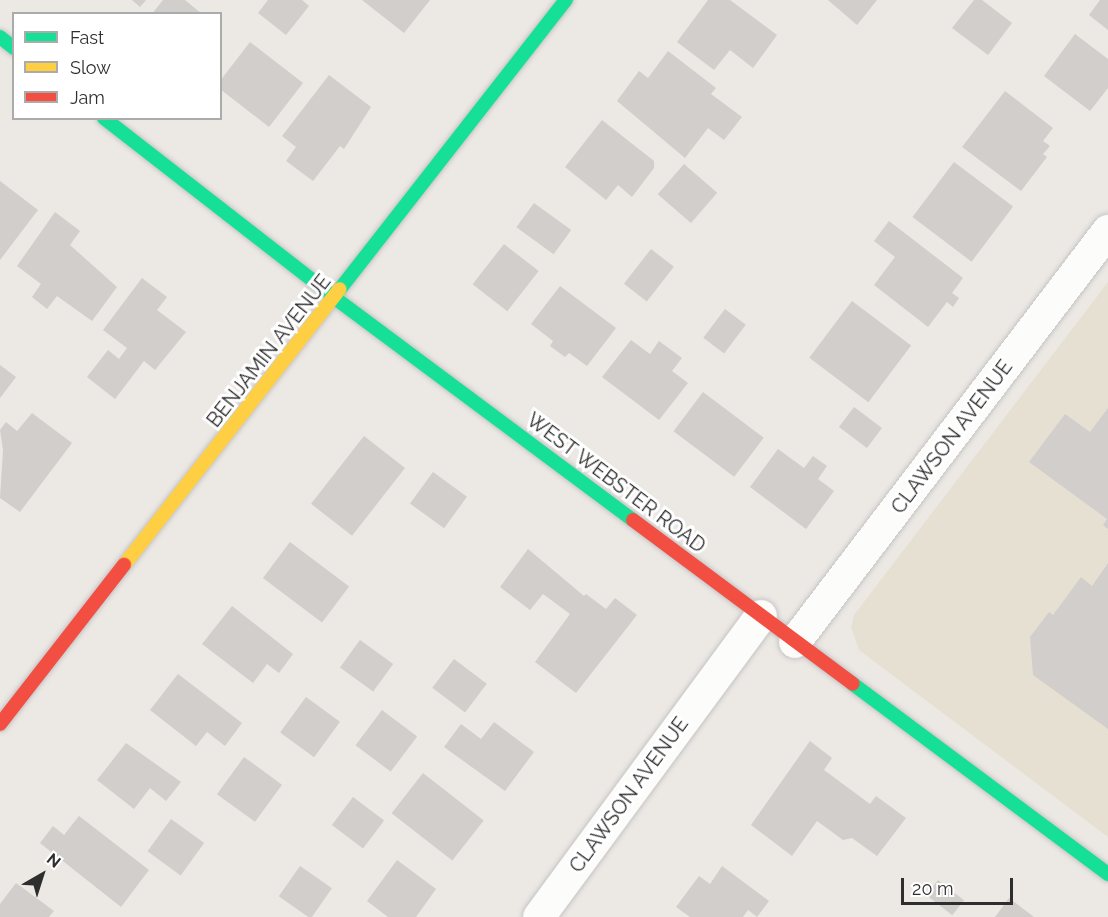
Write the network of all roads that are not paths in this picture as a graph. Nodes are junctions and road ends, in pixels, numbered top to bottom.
1 (567, 0) edge
2 (0, 37) edge
3 (12, 46) edge
4 (107, 120) edge
5 (1108, 231) edge
6 (335, 298) junction
7 (761, 616) junction
8 (795, 642) junction
9 (0, 724) edge
10 (1108, 874) edge
11 (539, 917) edge

1 - 6 street, BENJAMIN AVENUE
2 - 3 street
4 - 6 street, WEST WEBSTER ROAD
5 - 8 street, CLAWSON AVENUE
6 - 7 street, WEST WEBSTER ROAD
6 - 9 street, BENJAMIN AVENUE
7 - 8 street, WEST WEBSTER ROAD
7 - 11 street, CLAWSON AVENUE
8 - 10 street, WEST WEBSTER ROAD

